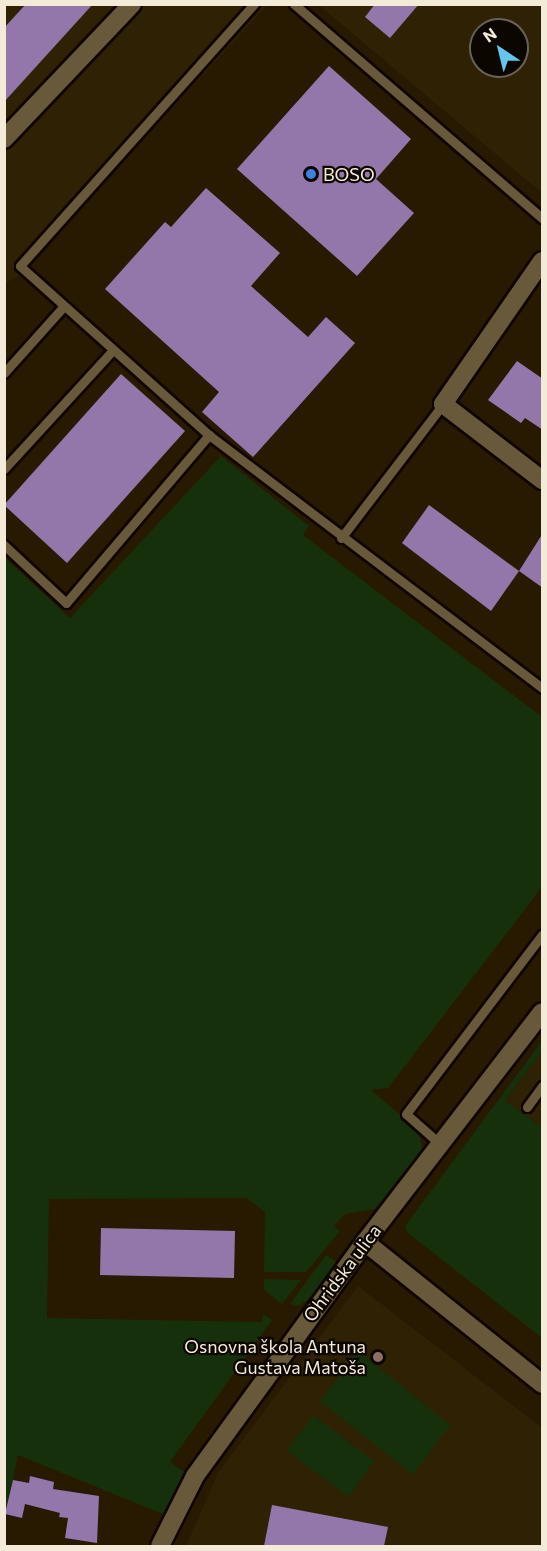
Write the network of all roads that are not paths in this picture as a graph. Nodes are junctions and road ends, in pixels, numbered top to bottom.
1 (132, 4) edge
2 (254, 4) edge
3 (294, 4) edge
4 (4, 139) edge
5 (543, 218) edge
6 (543, 261) edge
7 (63, 307) junction
8 (113, 351) junction
9 (4, 373) edge
10 (442, 404) junction
11 (209, 435) junction
12 (4, 469) edge
13 (543, 480) edge
14 (341, 538) junction
15 (4, 545) edge
16 (543, 688) edge
17 (543, 935) edge
18 (543, 1012) edge
19 (543, 1086) edge
20 (527, 1107) dead end
21 (440, 1144) junction
22 (365, 1242) junction
23 (543, 1384) edge
24 (160, 1546) edge

1 - 4 street
2 - 7 lane
3 - 5 lane
6 - 10 street
7 - 8 lane
7 - 9 lane
8 - 11 lane
8 - 12 lane
10 - 13 street
10 - 14 lane
11 - 14 lane
11 - 15 lane
14 - 16 lane
17 - 21 lane
18 - 21 street, Ohridska ulica
19 - 20 lane
21 - 22 street, Ohridska ulica
22 - 23 street
22 - 24 street, Ohridska ulica

